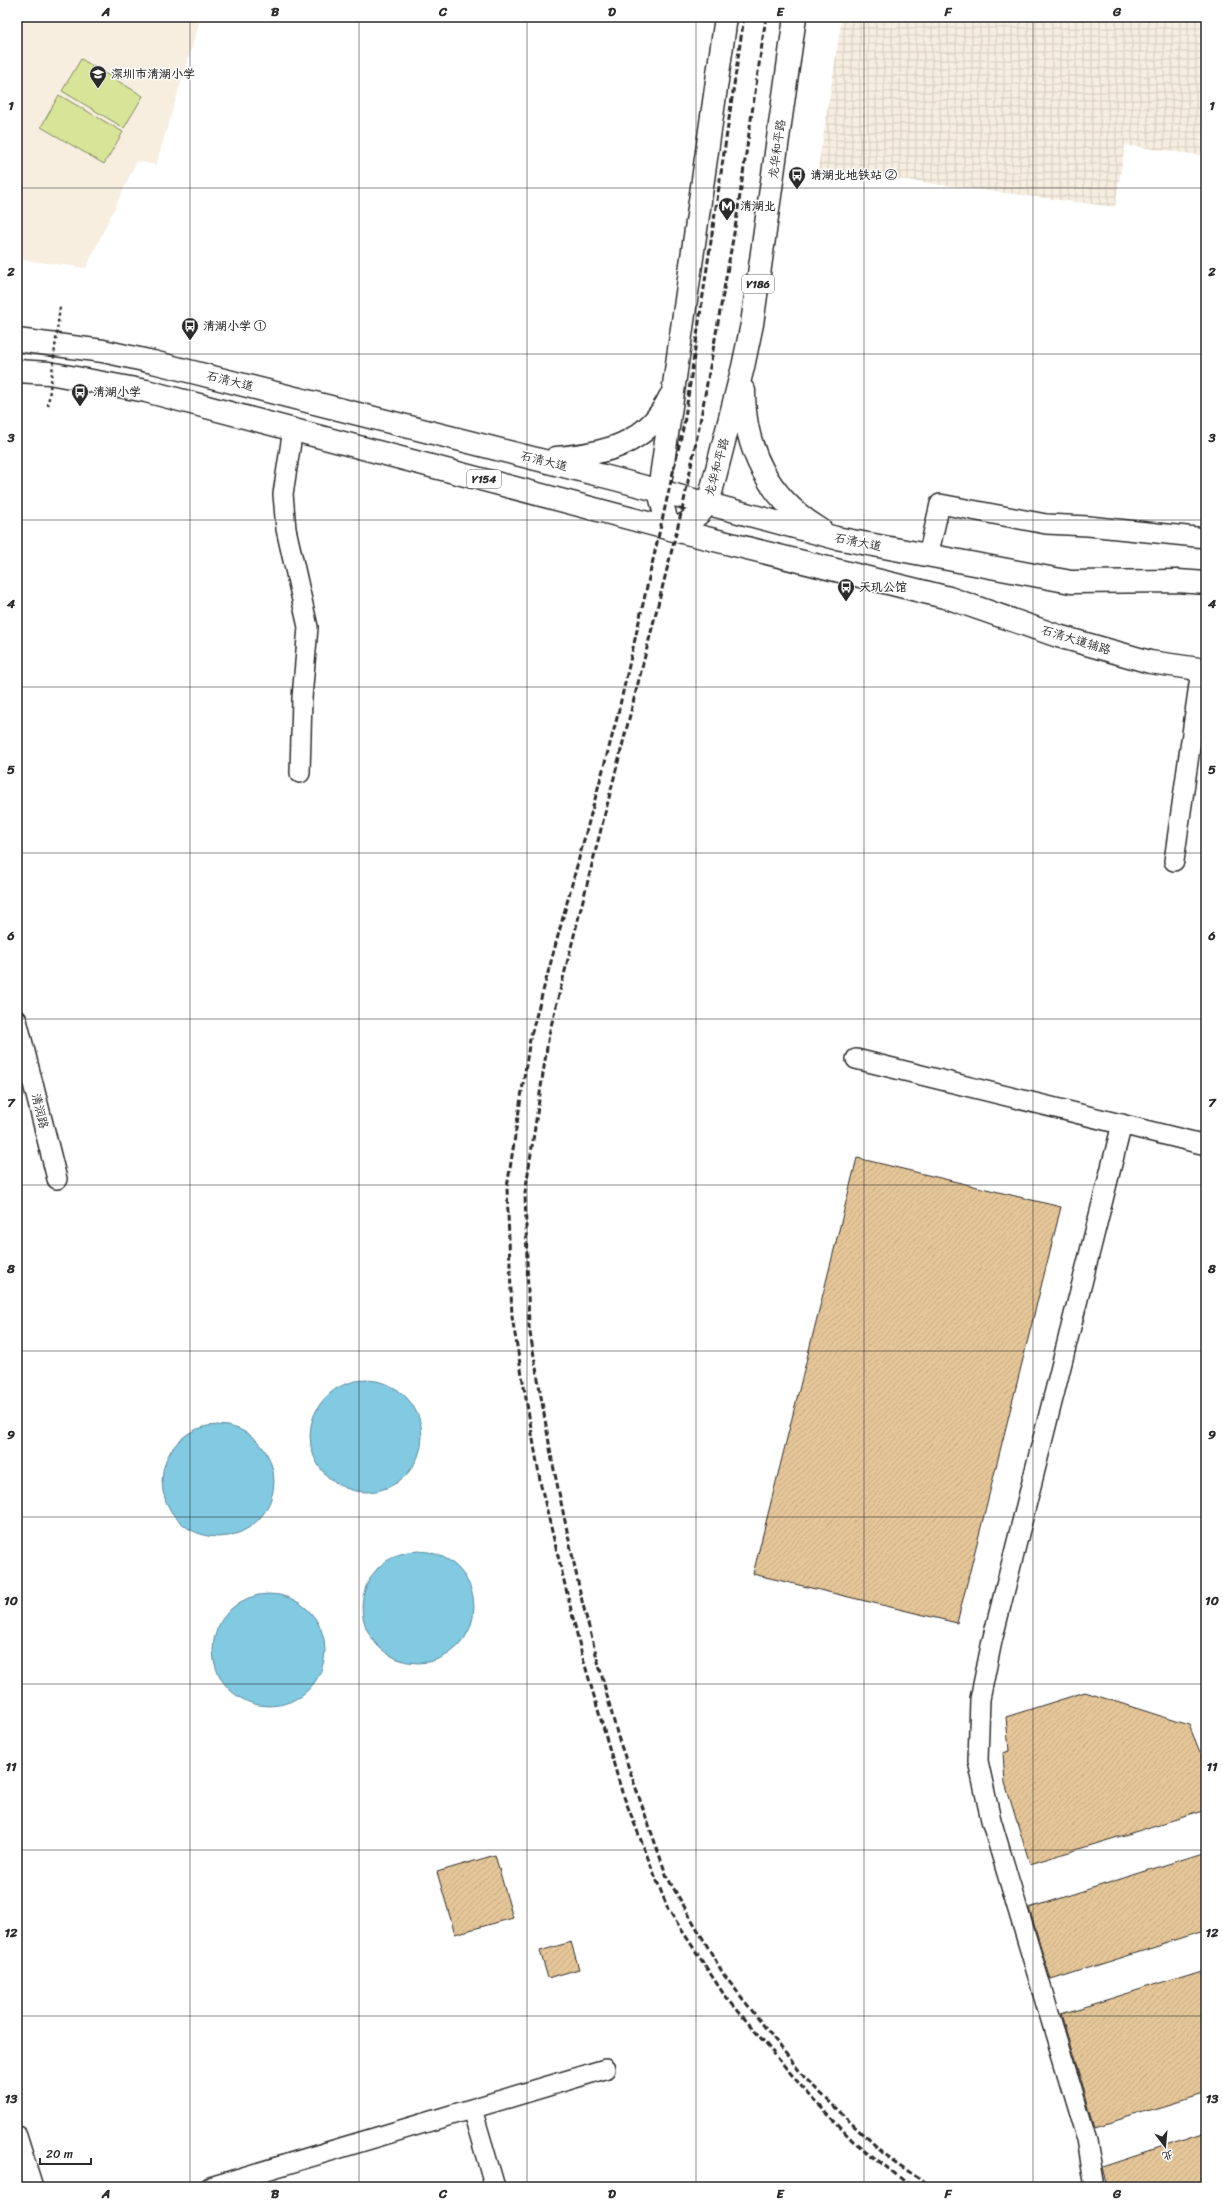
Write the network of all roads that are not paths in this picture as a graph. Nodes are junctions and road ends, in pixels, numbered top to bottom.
1 (726, 17) edge
2 (795, 17) edge
3 (17, 340) edge
4 (743, 367) junction
5 (17, 370) edge
6 (674, 387) junction
7 (293, 429) junction
8 (527, 456) junction
9 (659, 491) junction
10 (708, 504) junction
11 (674, 530) junction
12 (836, 538) junction
13 (1206, 538) edge
14 (928, 556) junction
15 (1206, 583) edge
16 (1204, 670) edge
17 (300, 773) dead end
18 (1174, 861) dead end
19 (17, 1020) edge
20 (856, 1059) dead end
21 (1122, 1124) junction
22 (1206, 1145) edge
23 (57, 1179) dead end
24 (606, 2070) dead end
25 (472, 2109) junction
26 (17, 2136) edge
27 (33, 2187) edge
28 (210, 2187) edge
29 (495, 2187) edge
30 (1095, 2187) edge

1 - 6 main road
2 - 4 main road, 龙华和平路 / Y186
3 - 8 main road, 石清大道
4 - 10 main road, 龙华和平路 / Y186
4 - 12 main road
5 - 7 main road, Y154
6 - 8 main road
6 - 9 main road
7 - 11 main road, Y154
7 - 17 street
8 - 9 main road, 石清大道
9 - 10 main road, 石清大道
9 - 11 main road
10 - 11 main road, 龙华和平路 / Y186
10 - 12 main road, 石清大道
11 - 16 main road, 石清大道辅路 / Y154
12 - 14 main road, 石清大道
13 - 14 street
14 - 15 main road, 石清大道
16 - 18 street
19 - 23 street, 清润路
20 - 21 street
21 - 22 street
21 - 30 street
24 - 25 street
25 - 28 street
25 - 29 street
26 - 27 street

